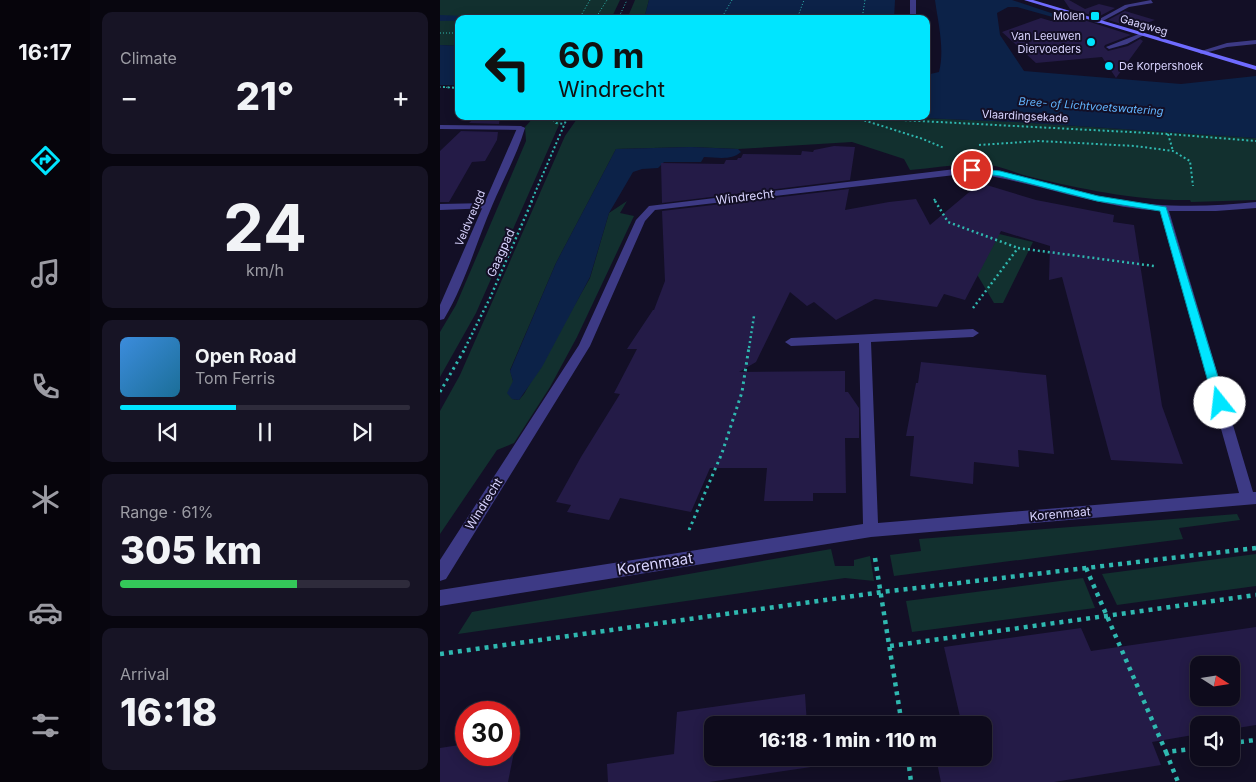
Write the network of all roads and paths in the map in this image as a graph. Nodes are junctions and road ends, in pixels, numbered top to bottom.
1 (590, 0) edge
2 (607, 0) edge
3 (627, 0) edge
4 (732, 0) edge
5 (804, 0) edge
6 (865, 0) edge
7 (914, 0) edge
8 (1027, 0) edge
9 (1151, 2) dead end
10 (581, 15) edge
11 (598, 15) edge
12 (620, 15) edge
13 (723, 15) edge
14 (798, 15) edge
15 (863, 15) edge
16 (913, 15) edge
17 (1097, 22) junction
18 (440, 33) edge
19 (455, 33) edge
20 (1141, 35) junction
21 (1256, 42) edge
22 (1110, 47) dead end
23 (1201, 52) junction
24 (1256, 68) edge
25 (440, 87) edge
26 (455, 88) edge
27 (554, 120) edge
28 (566, 120) edge
29 (862, 120) edge
30 (896, 120) edge
31 (564, 124) junction
32 (440, 127) edge
33 (1168, 134) junction
34 (1256, 141) edge
35 (975, 146) dead end
36 (1172, 152) junction
37 (958, 171) junction
38 (920, 176) junction
39 (1256, 205) edge
40 (488, 206) junction
41 (440, 207) edge
42 (1164, 209) junction
43 (1194, 209) junction
44 (1018, 248) junction
45 (1180, 270) junction
46 (440, 316) edge
47 (754, 316) dead end
48 (973, 333) joint
49 (865, 338) junction
50 (790, 342) dead end
51 (440, 392) edge
52 (1252, 498) edge
53 (871, 530) junction
54 (1256, 548) edge
55 (875, 555) dead end
56 (676, 561) junction
57 (1086, 568) junction
58 (440, 574) edge
59 (882, 592) junction
60 (1256, 595) edge
61 (440, 598) edge
62 (1107, 618) junction
63 (890, 646) junction
64 (440, 654) edge
65 (901, 716) edge
66 (1256, 740) edge
67 (1240, 742) edge
68 (1190, 749) edge
69 (1166, 752) junction
70 (909, 766) edge
71 (912, 782) edge
72 (1178, 782) edge

1 - 10 path
2 - 11 path
3 - 12 path
4 - 13 path
5 - 14 path
6 - 15 path
7 - 16 street
8 - 17 main road, Gaagweg
9 - 17 street
17 - 20 main road, Gaagweg
18 - 19 path
20 - 22 street
20 - 23 main road, Gaagweg
21 - 23 street
23 - 24 main road, Gaagweg
25 - 26 path
27 - 31 path
28 - 31 path, Gaagpad
29 - 37 path
30 - 33 path, Vlaardingsekade
31 - 51 path, Gaagpad
32 - 40 street, Veldvreugd
33 - 34 path, Vlaardingsekade
33 - 36 path
35 - 36 path
36 - 43 path
37 - 38 street, Windrecht
37 - 42 street, Windrecht
38 - 44 path
38 - 58 street, Windrecht
39 - 43 street, Windrecht
40 - 41 street
40 - 46 street, Veldvreugd
42 - 43 street, Windrecht
42 - 45 street
44 - 45 path
44 - 48 path
45 - 52 street
47 - 56 path
48 - 49 street
49 - 50 street
49 - 53 street
52 - 53 street, Korenmaat
53 - 56 street, Korenmaat
54 - 57 path
55 - 59 path
56 - 61 street, Korenmaat
57 - 59 path
57 - 62 path
59 - 63 path
59 - 64 path
60 - 62 path
62 - 63 path
62 - 69 path
63 - 65 path
66 - 67 path
68 - 69 path
69 - 72 path
70 - 71 path

